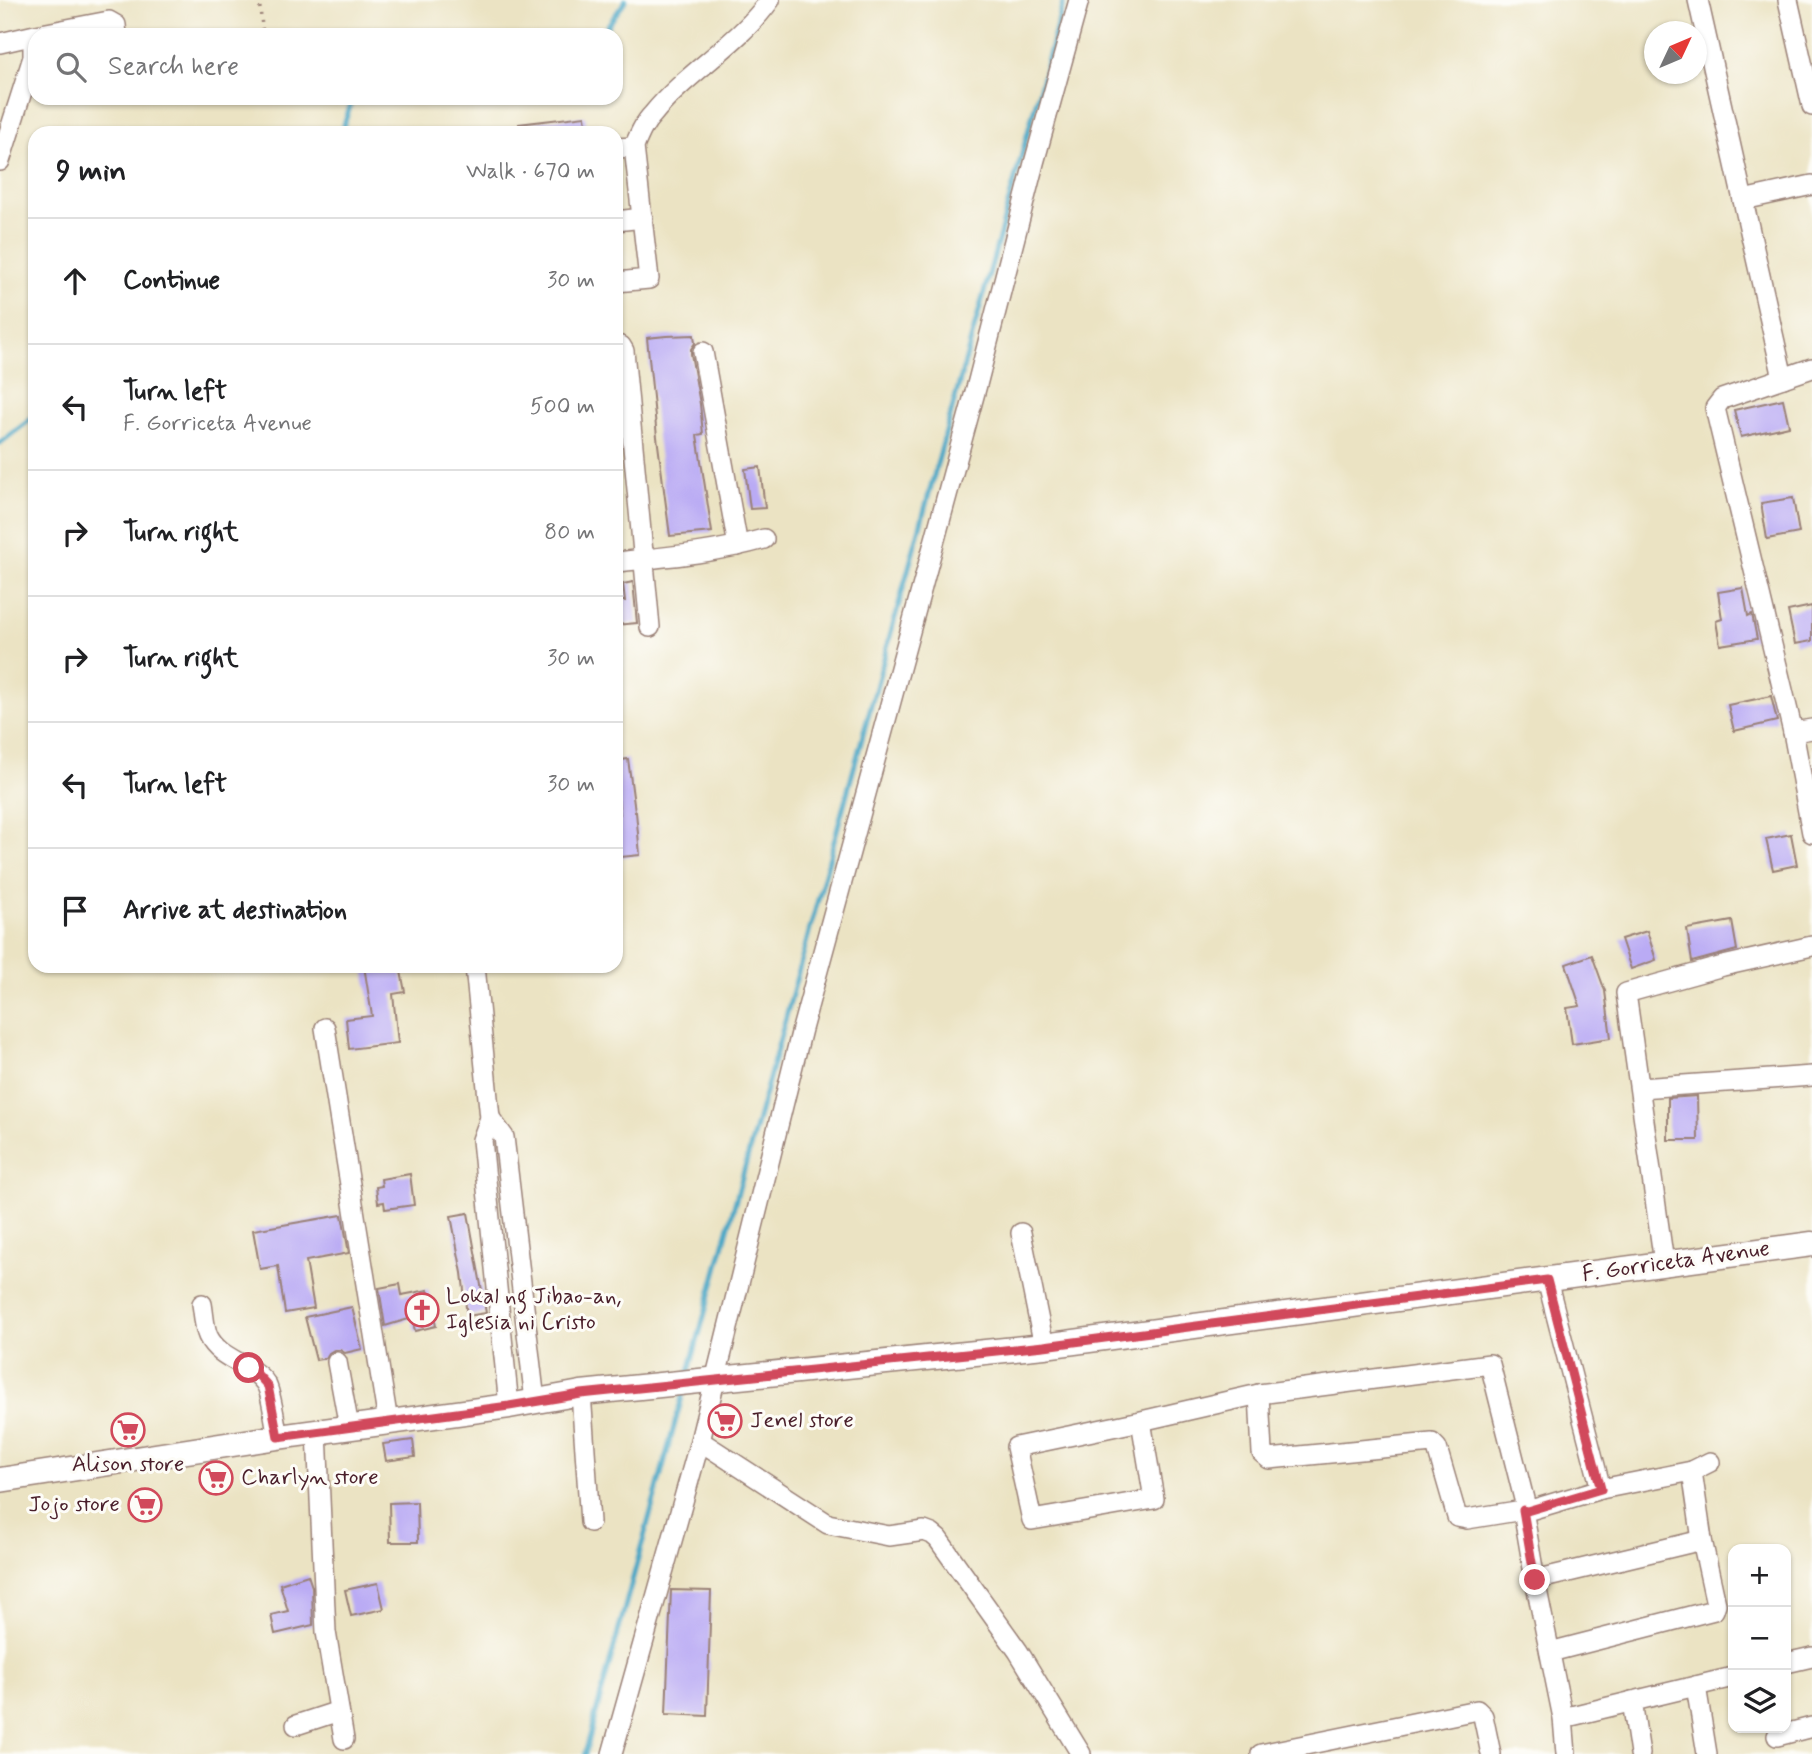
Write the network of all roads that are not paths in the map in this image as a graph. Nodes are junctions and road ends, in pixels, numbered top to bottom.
1 (769, 0) edge
2 (1079, 0) edge
3 (1698, 0) edge
4 (1788, 0) edge
5 (72, 28) edge
6 (116, 28) edge
7 (28, 37) edge
8 (0, 43) edge
9 (28, 73) edge
10 (1812, 106) edge
11 (625, 148) edge
12 (0, 161) edge
13 (1812, 185) edge
14 (1743, 200) junction
15 (643, 218) junction
16 (623, 220) edge
17 (623, 281) edge
18 (623, 349) edge
19 (703, 352) dead end
20 (1812, 368) edge
21 (1783, 378) junction
22 (764, 539) dead end
23 (737, 547) junction
24 (643, 559) junction
25 (623, 561) edge
26 (650, 627) dead end
27 (1803, 730) edge
28 (1812, 833) edge
29 (1812, 946) edge
30 (476, 973) edge
31 (325, 1028) dead end
32 (1812, 1076) edge
33 (1640, 1088) junction
34 (490, 1118) junction
35 (1021, 1233) dead end
36 (1812, 1244) edge
37 (1664, 1263) junction
38 (1547, 1280) junction
39 (202, 1304) dead end
40 (1044, 1346) junction
41 (337, 1362) dead end
42 (716, 1380) junction
43 (581, 1394) junction
44 (1259, 1394) junction
45 (535, 1401) junction
46 (509, 1406) junction
47 (1141, 1421) junction
48 (388, 1422) junction
49 (349, 1427) junction
50 (317, 1432) junction
51 (278, 1437) junction
52 (700, 1441) junction
53 (1710, 1462) dead end
54 (1692, 1471) junction
55 (0, 1480) edge
56 (1601, 1489) junction
57 (1525, 1510) junction
58 (590, 1521) dead end
59 (1702, 1540) junction
60 (1535, 1580) junction
61 (1550, 1652) junction
62 (1812, 1657) edge
63 (1791, 1662) edge
64 (1728, 1678) edge
65 (1696, 1686) junction
66 (1632, 1701) junction
67 (339, 1711) junction
68 (1563, 1718) junction
69 (296, 1725) dead end
70 (1812, 1727) edge
71 (344, 1739) dead end
72 (1777, 1739) edge
73 (612, 1754) edge
74 (1081, 1754) edge
75 (1261, 1754) edge
76 (1491, 1754) edge
77 (1566, 1754) edge
78 (1640, 1754) edge
79 (1707, 1754) edge

1 - 11 street
2 - 42 street
3 - 14 street
4 - 10 street
5 - 6 street
7 - 8 street
9 - 12 street
11 - 15 street
13 - 14 street
14 - 21 street
15 - 16 street
15 - 17 street
18 - 24 street
19 - 23 street
20 - 21 street
21 - 27 street
22 - 23 street
23 - 24 street
24 - 25 street
24 - 26 street
27 - 28 street
29 - 33 street
30 - 34 street
31 - 48 street
32 - 33 street
33 - 37 street
34 - 45 street
34 - 46 street
35 - 40 street
36 - 37 main road, F. Gorriceta Avenue
37 - 38 main road, F. Gorriceta Avenue
38 - 40 main road, F. Gorriceta Avenue
38 - 56 street
39 - 51 street
40 - 42 main road, F. Gorriceta Avenue
41 - 49 street
42 - 43 main road, F. Gorriceta Avenue
42 - 52 street
43 - 45 main road, F. Gorriceta Avenue
43 - 58 street
44 - 47 street
44 - 57 street
44 - 57 street
45 - 46 main road, F. Gorriceta Avenue
46 - 48 main road, F. Gorriceta Avenue
47 - 47 street
48 - 49 main road, F. Gorriceta Avenue
49 - 50 main road, F. Gorriceta Avenue
50 - 51 main road, F. Gorriceta Avenue
50 - 67 street
51 - 55 main road, F. Gorriceta Avenue
52 - 73 street
52 - 74 street
53 - 54 street
54 - 56 street
54 - 59 street
56 - 57 street
57 - 60 street
59 - 60 street
59 - 61 street
60 - 61 street
61 - 68 street
62 - 63 street
64 - 65 street
65 - 66 street
65 - 79 street
66 - 68 street
66 - 78 street
67 - 69 street
67 - 71 street
68 - 77 street
70 - 72 street
75 - 76 street

